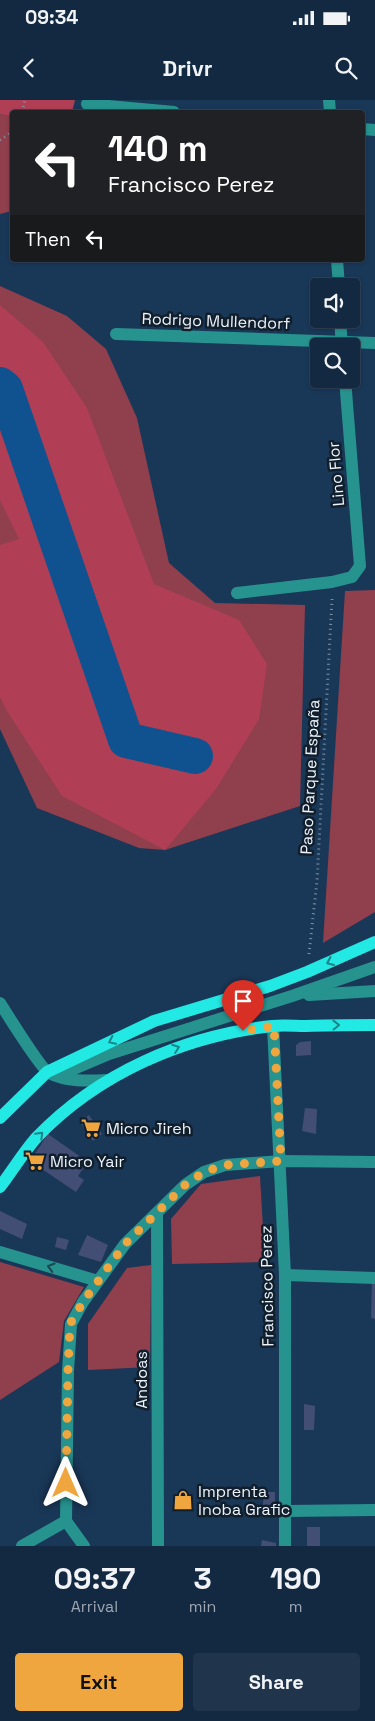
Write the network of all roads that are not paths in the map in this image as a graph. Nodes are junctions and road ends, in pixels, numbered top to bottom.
1 (87, 104) dead end
2 (152, 110) edge
3 (338, 262) edge
4 (339, 278) edge
5 (116, 334) dead end
6 (310, 343) edge
7 (360, 343) edge
8 (375, 343) edge
9 (346, 388) edge
10 (237, 593) dead end
11 (375, 942) edge
12 (375, 968) edge
13 (375, 991) edge
14 (292, 996) junction
15 (0, 1003) edge
16 (375, 1025) edge
17 (274, 1026) junction
18 (48, 1072) junction
19 (107, 1080) junction
20 (0, 1118) edge
21 (281, 1161) junction
22 (375, 1162) edge
23 (0, 1187) edge
24 (157, 1213) junction
25 (0, 1252) edge
26 (284, 1275) junction
27 (375, 1278) edge
28 (98, 1281) junction
29 (375, 1510) edge
30 (285, 1511) junction
31 (66, 1521) junction
32 (22, 1546) edge
33 (84, 1546) edge
34 (158, 1546) edge
35 (285, 1546) edge

1 - 2 street
3 - 4 street
5 - 6 street, Rodrigo Mullendorf
7 - 8 street, Rodrigo Mullendorf
9 - 10 street, Lino Flor
11 -> 18 main road
12 - 14 street
13 - 14 street
14 - 18 street
15 - 18 street
17 -> 16 main road
19 -> 17 main road
17 - 21 street, Francisco Perez
18 - 19 street
18 - 20 main road
23 -> 19 main road
21 - 22 street
21 - 24 street
21 - 26 street, Francisco Perez
24 - 28 street
24 - 34 street, Andoas
28 -> 25 street
26 - 27 street
26 - 30 street, Francisco Perez
28 - 31 street
29 - 30 street
30 - 35 street, Francisco Perez
31 - 32 street
31 - 33 street

